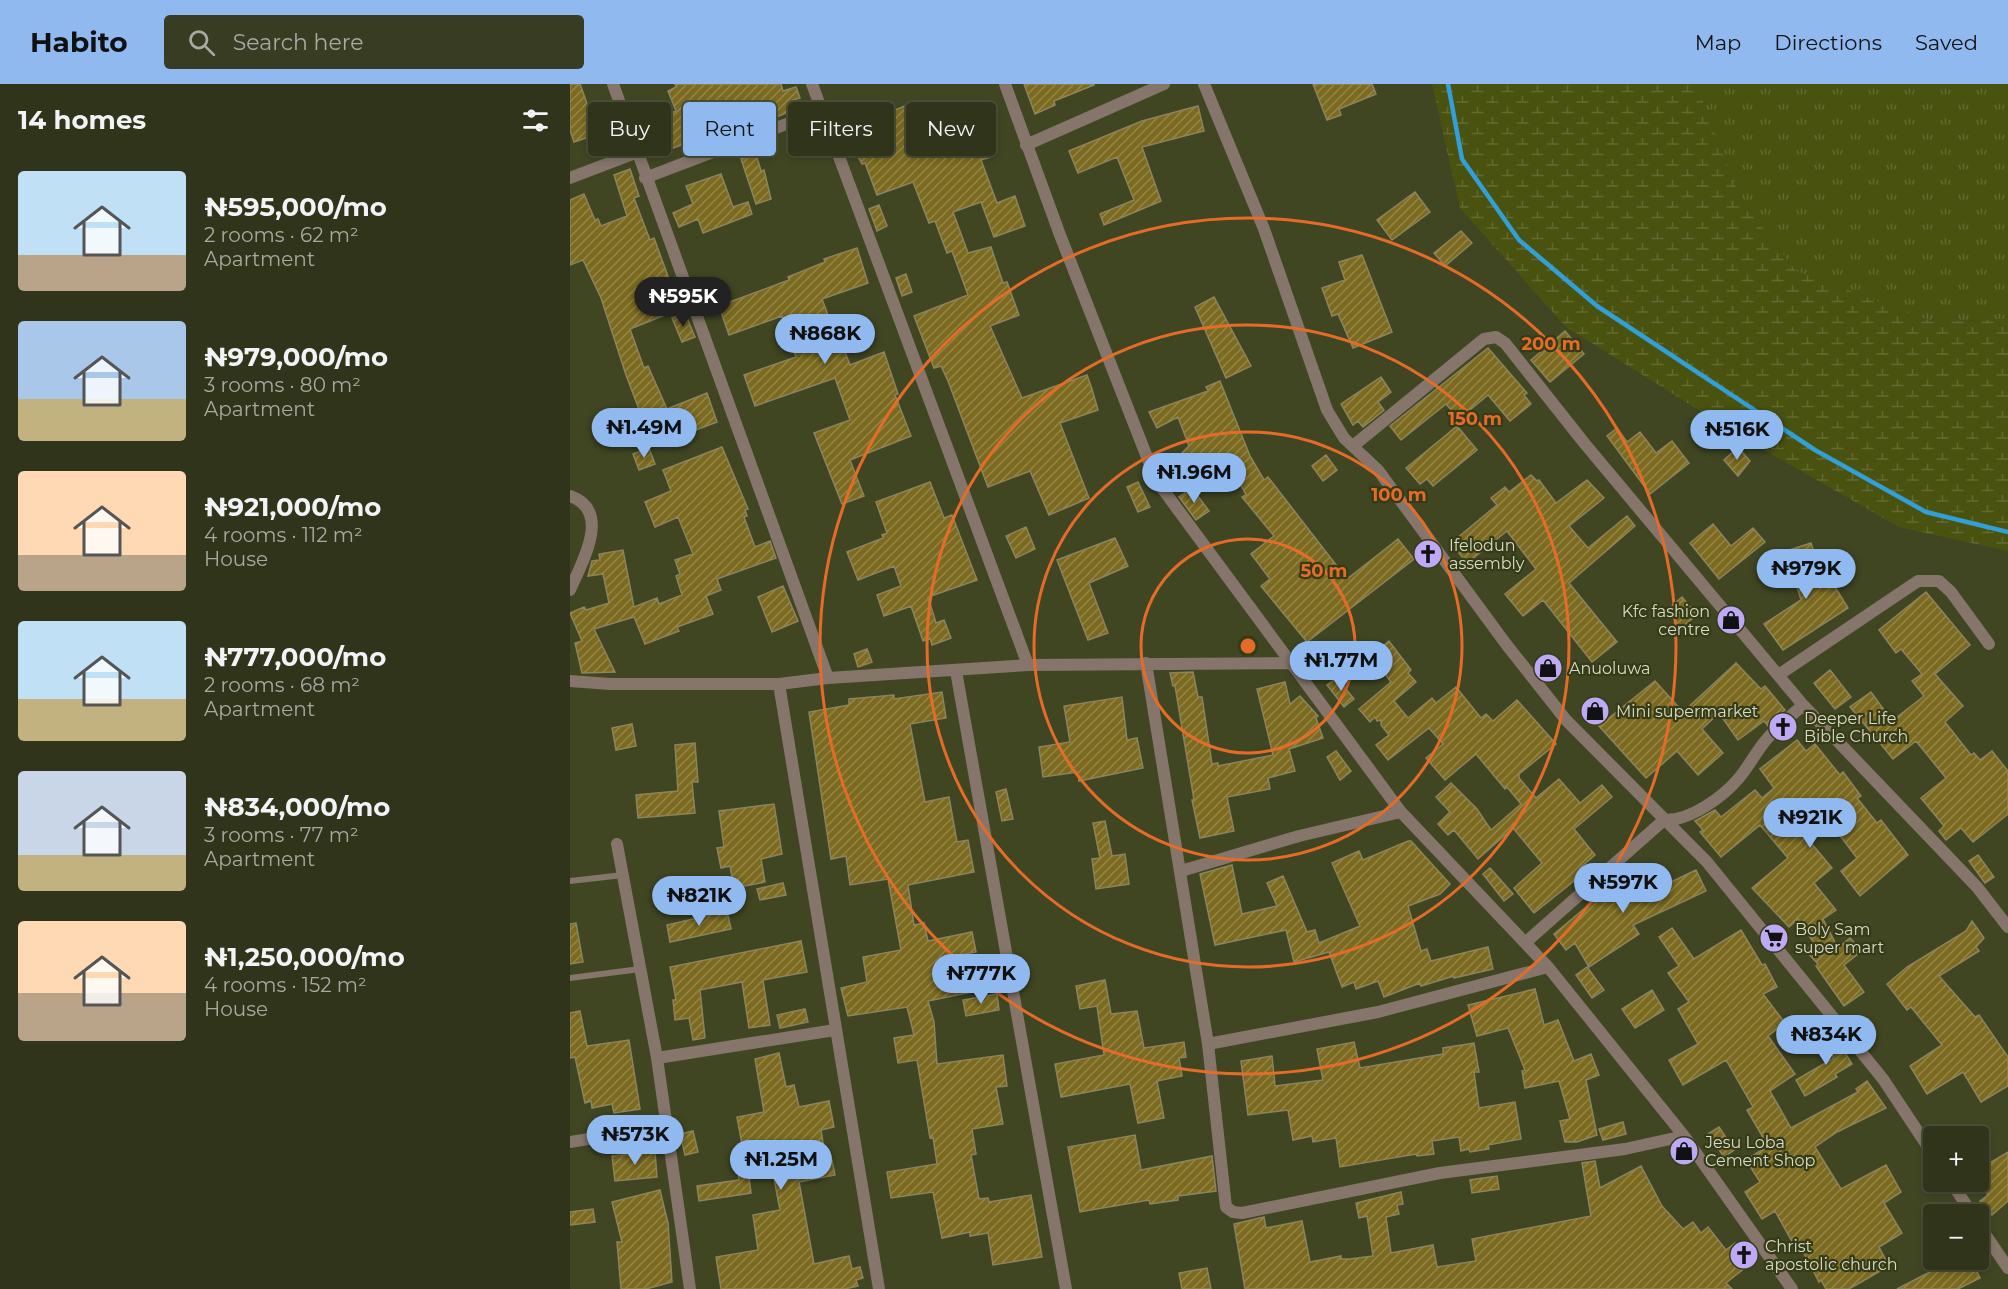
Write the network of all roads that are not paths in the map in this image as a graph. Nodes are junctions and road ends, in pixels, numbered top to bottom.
1 (613, 84) edge
2 (812, 84) edge
3 (1005, 84) edge
4 (1164, 84) edge
5 (1204, 84) edge
6 (620, 102) edge
7 (820, 102) edge
8 (788, 123) edge
9 (1026, 145) junction
10 (628, 156) edge
11 (639, 156) edge
12 (840, 156) edge
13 (570, 178) edge
14 (645, 178) junction
15 (1353, 446) junction
16 (570, 496) edge
17 (570, 590) edge
18 (1989, 644) dead end
19 (1146, 663) junction
20 (1293, 663) junction
21 (1028, 665) junction
22 (956, 671) junction
23 (1780, 674) junction
24 (571, 678) edge
25 (828, 678) junction
26 (779, 684) junction
27 (1803, 705) junction
28 (1401, 812) junction
29 (1664, 820) junction
30 (617, 844) dead end
31 (1181, 871) junction
32 (622, 875) junction
33 (570, 881) edge
34 (2008, 927) edge
35 (1526, 942) junction
36 (1548, 967) junction
37 (640, 969) junction
38 (570, 978) edge
39 (835, 1030) junction
40 (1208, 1044) junction
41 (657, 1058) junction
42 (667, 1126) junction
43 (1684, 1136) junction
44 (1923, 1140) edge
45 (570, 1142) edge
46 (1989, 1240) edge
47 (2008, 1268) edge
48 (690, 1289) edge
49 (879, 1289) edge
50 (1066, 1289) edge
51 (1792, 1289) edge

1 - 6 street
2 - 7 street
3 - 9 street
4 - 9 street
5 - 15 street
8 - 14 street
9 - 20 street
10 - 13 street
11 - 14 street
12 - 21 street
14 - 25 street
15 - 23 street
15 - 29 street
16 - 17 street
18 - 23 street
19 - 20 street
19 - 21 street
19 - 31 street
20 - 28 street
21 - 22 street
22 - 25 street
22 - 50 street
23 - 27 street
24 - 26 street
25 - 26 street
26 - 39 street
27 - 29 street
27 - 34 street
28 - 31 street
28 - 35 street
29 - 35 street
29 - 44 street
30 - 32 street
31 - 40 street
32 - 33 lane
32 - 37 street
35 - 36 street
36 - 40 street
36 - 43 street
37 - 38 lane
37 - 41 street
39 - 41 street
39 - 49 street
40 - 43 street
41 - 42 street
42 - 45 street
42 - 48 street
43 - 51 street
46 - 47 street

